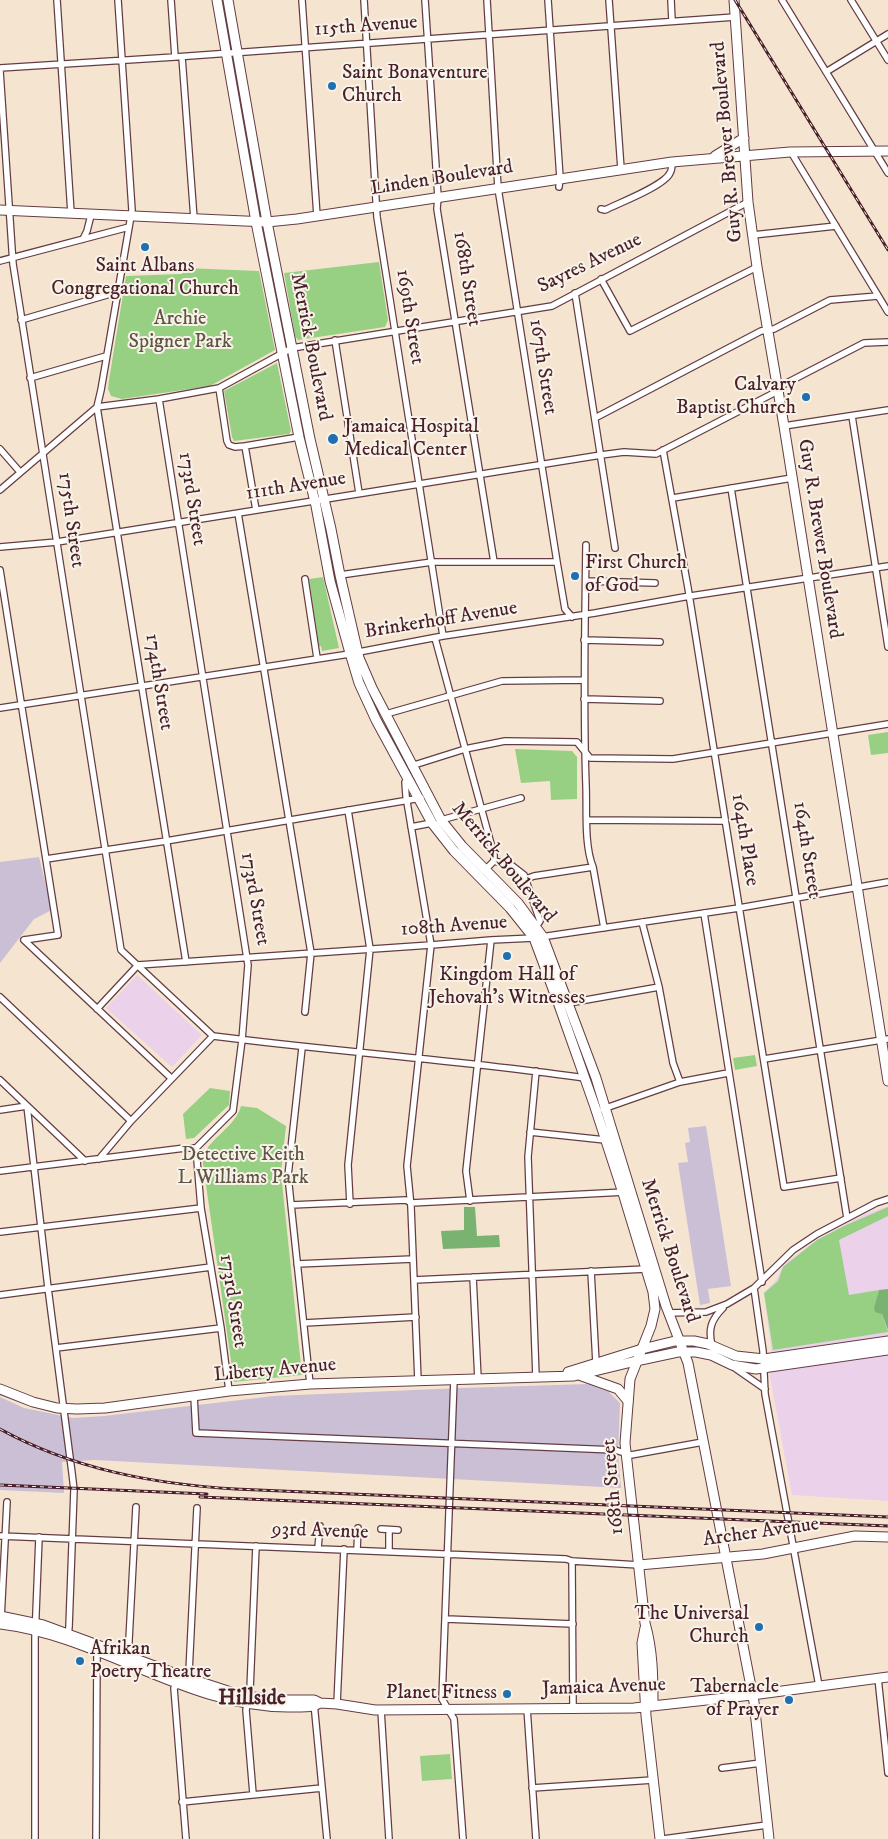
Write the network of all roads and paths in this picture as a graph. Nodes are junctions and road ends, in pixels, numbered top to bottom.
1 (57, 0) edge
2 (118, 0) edge
3 (171, 0) edge
4 (217, 0) edge
5 (228, 0) edge
6 (302, 0) edge
7 (364, 0) edge
8 (426, 0) edge
9 (487, 0) edge
10 (548, 0) edge
11 (609, 0) edge
12 (671, 0) edge
13 (734, 0) edge
14 (782, 0) edge
15 (851, 0) edge
16 (735, 17) junction
17 (672, 21) junction
18 (611, 26) junction
19 (550, 30) junction
20 (489, 34) junction
21 (888, 34) edge
22 (428, 39) junction
23 (876, 41) junction
24 (367, 43) junction
25 (305, 47) junction
26 (238, 52) junction
27 (226, 53) junction
28 (182, 56) junction
29 (175, 57) junction
30 (122, 60) junction
31 (888, 60) edge
32 (61, 64) junction
33 (0, 69) edge
34 (826, 72) junction
35 (744, 138) junction
36 (874, 150) junction
37 (888, 151) edge
38 (790, 152) junction
39 (745, 155) junction
40 (713, 158) junction
41 (672, 162) junction
42 (621, 169) junction
43 (888, 173) edge
44 (559, 183) junction
45 (498, 188) junction
46 (438, 197) junction
47 (748, 202) junction
48 (377, 206) junction
49 (601, 209) dead end
50 (0, 210) edge
51 (10, 211) junction
52 (71, 214) junction
53 (91, 215) junction
54 (317, 216) junction
55 (130, 217) junction
56 (194, 219) junction
57 (256, 222) junction
58 (267, 222) junction
59 (836, 226) junction
60 (129, 227) junction
61 (753, 234) junction
62 (83, 239) junction
63 (13, 257) junction
64 (0, 261) edge
65 (756, 267) junction
66 (601, 279) junction
67 (117, 292) junction
68 (575, 293) junction
69 (878, 296) junction
70 (516, 311) junction
71 (888, 312) edge
72 (21, 320) junction
73 (456, 320) junction
74 (395, 330) junction
75 (768, 330) junction
76 (335, 340) junction
77 (888, 342) edge
78 (292, 348) junction
79 (283, 353) junction
80 (106, 356) junction
81 (30, 378) junction
82 (219, 388) junction
83 (777, 388) junction
84 (159, 398) junction
85 (97, 407) junction
86 (888, 410) edge
87 (852, 416) junction
88 (595, 418) junction
89 (784, 426) junction
90 (298, 437) junction
91 (245, 446) junction
92 (0, 449) edge
93 (663, 450) junction
94 (44, 452) junction
95 (601, 455) junction
96 (541, 464) junction
97 (20, 472) junction
98 (480, 474) junction
99 (792, 478) junction
100 (419, 484) junction
101 (731, 488) junction
102 (0, 490) edge
103 (359, 493) junction
104 (324, 498) junction
105 (672, 498) junction
106 (314, 500) junction
107 (256, 510) junction
108 (238, 513) junction
109 (178, 522) junction
110 (117, 532) junction
111 (56, 542) junction
112 (586, 545) dead end
113 (0, 548) edge
114 (615, 548) dead end
115 (432, 562) junction
116 (494, 562) junction
117 (556, 562) junction
118 (888, 566) edge
119 (875, 568) junction
120 (0, 570) edge
121 (340, 575) junction
122 (305, 579) dead end
123 (808, 579) junction
124 (586, 581) junction
125 (656, 583) dead end
126 (747, 588) junction
127 (689, 597) junction
128 (585, 615) junction
129 (572, 617) junction
130 (443, 636) junction
131 (435, 638) junction
132 (584, 640) junction
133 (660, 642) dead end
134 (888, 647) edge
135 (354, 653) junction
136 (317, 658) junction
137 (263, 666) junction
138 (202, 676) junction
139 (584, 680) junction
140 (142, 686) junction
141 (81, 695) junction
142 (450, 695) junction
143 (584, 699) junction
144 (660, 700) dead end
145 (21, 705) junction
146 (0, 708) edge
147 (386, 714) junction
148 (888, 724) edge
149 (832, 733) junction
150 (772, 742) junction
151 (465, 750) junction
152 (585, 752) junction
153 (714, 752) junction
154 (412, 766) junction
155 (402, 770) junction
156 (408, 780) junction
157 (427, 794) junction
158 (521, 798) dead end
159 (419, 800) junction
160 (407, 801) junction
161 (481, 809) junction
162 (348, 810) junction
163 (288, 820) junction
164 (441, 820) junction
165 (587, 820) junction
166 (725, 821) junction
167 (432, 823) junction
168 (411, 827) junction
169 (226, 830) junction
170 (166, 841) junction
171 (105, 849) junction
172 (46, 859) junction
173 (494, 862) junction
174 (594, 868) junction
175 (485, 870) junction
176 (526, 880) junction
177 (888, 882) edge
178 (857, 886) junction
179 (796, 898) junction
180 (739, 908) junction
181 (704, 913) junction
182 (642, 922) junction
183 (536, 926) junction
184 (604, 928) junction
185 (543, 936) junction
186 (534, 938) junction
187 (491, 940) junction
188 (431, 946) junction
189 (370, 949) junction
190 (311, 953) junction
191 (248, 957) junction
192 (186, 962) junction
193 (138, 965) junction
194 (659, 987) junction
195 (0, 997) edge
196 (569, 1002) junction
197 (97, 1009) junction
198 (305, 1012) dead end
199 (213, 1036) junction
200 (242, 1040) junction
201 (885, 1040) edge
202 (302, 1048) junction
203 (821, 1050) junction
204 (360, 1053) junction
205 (418, 1059) junction
206 (764, 1059) junction
207 (478, 1065) junction
208 (536, 1071) junction
209 (728, 1073) junction
210 (171, 1078) junction
211 (585, 1078) junction
212 (0, 1080) edge
213 (888, 1081) edge
214 (680, 1082) junction
215 (27, 1106) junction
216 (606, 1108) junction
217 (0, 1110) edge
218 (596, 1111) junction
219 (131, 1121) junction
220 (530, 1132) junction
221 (605, 1140) junction
222 (196, 1148) junction
223 (99, 1159) junction
224 (85, 1161) junction
225 (34, 1166) junction
226 (0, 1171) edge
227 (841, 1178) junction
228 (627, 1192) junction
229 (529, 1198) junction
230 (888, 1199) edge
231 (470, 1201) junction
232 (411, 1203) junction
233 (350, 1204) junction
234 (291, 1205) junction
235 (201, 1208) junction
236 (847, 1218) junction
237 (41, 1227) junction
238 (0, 1232) edge
239 (413, 1259) junction
240 (298, 1264) junction
241 (211, 1267) junction
242 (646, 1269) junction
243 (590, 1271) junction
244 (532, 1274) junction
245 (473, 1277) junction
246 (414, 1280) junction
247 (762, 1282) junction
248 (48, 1288) junction
249 (754, 1288) junction
250 (0, 1295) edge
251 (727, 1304) junction
252 (668, 1313) junction
253 (416, 1318) junction
254 (304, 1323) junction
255 (221, 1328) junction
256 (680, 1340) junction
257 (888, 1341) edge
258 (712, 1346) junction
259 (56, 1348) junction
260 (642, 1349) junction
261 (888, 1350) edge
262 (685, 1352) junction
263 (636, 1361) junction
264 (596, 1364) junction
265 (729, 1364) junction
266 (764, 1364) junction
267 (578, 1375) junction
268 (556, 1376) junction
269 (536, 1377) junction
270 (478, 1379) junction
271 (454, 1380) junction
272 (418, 1381) junction
273 (310, 1384) junction
274 (0, 1388) edge
275 (765, 1389) junction
276 (229, 1391) junction
277 (194, 1396) junction
278 (628, 1401) junction
279 (64, 1408) junction
280 (703, 1442) junction
281 (452, 1444) junction
282 (625, 1453) junction
283 (7, 1502) dead end
284 (136, 1507) dead end
285 (197, 1508) dead end
286 (319, 1526) dead end
287 (358, 1528) dead end
288 (381, 1529) dead end
289 (389, 1530) junction
290 (398, 1530) dead end
291 (3, 1536) edge
292 (39, 1537) junction
293 (72, 1538) junction
294 (888, 1538) edge
295 (134, 1541) junction
296 (195, 1544) junction
297 (256, 1546) junction
298 (318, 1548) junction
299 (794, 1548) junction
300 (344, 1549) junction
301 (357, 1550) junction
302 (389, 1551) junction
303 (448, 1554) junction
304 (725, 1557) junction
305 (572, 1561) junction
306 (639, 1565) junction
307 (446, 1619) junction
308 (0, 1620) edge
309 (645, 1623) junction
310 (573, 1624) junction
311 (36, 1627) junction
312 (67, 1637) junction
313 (97, 1649) junction
314 (128, 1660) junction
315 (888, 1677) edge
316 (878, 1678) junction
317 (182, 1680) junction
318 (820, 1686) junction
319 (752, 1694) junction
320 (248, 1700) junction
321 (316, 1704) junction
322 (337, 1704) junction
323 (649, 1706) junction
324 (527, 1708) junction
325 (573, 1708) junction
326 (448, 1709) junction
327 (380, 1710) junction
328 (760, 1763) junction
329 (722, 1768) dead end
330 (888, 1773) edge
331 (653, 1780) junction
332 (322, 1788) junction
333 (532, 1788) junction
334 (253, 1794) junction
335 (182, 1802) junction
336 (767, 1825) junction
337 (35, 1839) edge
338 (96, 1839) edge
339 (186, 1839) edge
340 (327, 1839) edge
341 (390, 1839) edge
342 (463, 1839) edge
343 (536, 1839) edge
344 (661, 1839) edge
345 (769, 1839) edge

1 - 32 street
2 - 30 street
3 - 29 street
4 - 27 main road, Merrick Boulevard
5 - 26 main road, Merrick Boulevard
6 - 25 street
7 - 24 street, 169th Street
8 - 22 street, 168th Street
9 - 20 street, 167th Street
10 - 19 street
11 - 18 street
12 - 17 street
13 - 16 main road, Guy R. Brewer Boulevard
14 - 34 street
15 - 23 street
16 - 17 street, 115th Avenue
16 - 35 main road, Guy R. Brewer Boulevard
17 - 18 street, 115th Avenue
18 - 19 street, 115th Avenue
18 - 42 street
19 - 20 street, 115th Avenue
19 - 44 street
20 - 22 street, 115th Avenue
20 - 45 street, 167th Street
21 - 23 street
22 - 24 street, 115th Avenue
22 - 46 street, 168th Street
23 - 31 street
23 - 34 street
24 - 25 street, 115th Avenue
24 - 48 street, 169th Street
25 - 26 street, 115th Avenue
25 - 54 street
26 - 27 street, 115th Avenue
26 - 58 main road, Merrick Boulevard
27 - 28 street, 115th Avenue
27 - 57 main road, Merrick Boulevard
28 - 29 street, 115th Avenue
28 - 56 street
29 - 30 street, 115th Avenue
30 - 32 street, 115th Avenue
30 - 55 street
32 - 33 street, 115th Avenue
32 - 52 street
33 - 51 street, 175th Street
34 - 36 street
35 - 39 main road, Guy R. Brewer Boulevard
35 - 40 main road
36 - 37 main road, Linden Boulevard
36 - 38 main road, Linden Boulevard
36 - 43 street
38 - 39 main road, Linden Boulevard
38 - 59 street
39 - 40 main road, Linden Boulevard
39 - 47 main road, Guy R. Brewer Boulevard
40 - 41 main road, Linden Boulevard
41 - 42 main road, Linden Boulevard
41 - 49 street
42 - 44 main road, Linden Boulevard
44 - 45 main road, Linden Boulevard
45 - 46 main road, Linden Boulevard
45 - 70 street, 167th Street
46 - 48 main road, Linden Boulevard
46 - 73 street, 168th Street
47 - 61 main road, Guy R. Brewer Boulevard
47 - 66 street, Sayres Avenue
48 - 54 main road, Linden Boulevard
48 - 74 street, 169th Street
50 - 51 main road, Linden Boulevard
51 - 52 main road, Linden Boulevard
51 - 63 street, 175th Street
52 - 53 main road, Linden Boulevard
53 - 55 main road, Linden Boulevard
53 - 62 street
54 - 58 main road, Linden Boulevard
55 - 56 main road, Linden Boulevard
55 - 60 street
56 - 57 main road, Linden Boulevard
57 - 58 main road, Linden Boulevard
57 - 79 main road, Merrick Boulevard
58 - 78 main road, Merrick Boulevard
59 - 61 street
59 - 69 street
60 - 62 street
60 - 67 street
61 - 65 main road, Guy R. Brewer Boulevard
62 - 63 street
63 - 64 street
63 - 72 street, 175th Street
65 - 66 street
65 - 75 main road, Guy R. Brewer Boulevard
66 - 68 street, Sayres Avenue
67 - 72 street
67 - 80 street
68 - 70 street, Sayres Avenue
68 - 88 street
69 - 71 street
69 - 75 street
70 - 73 street, Sayres Avenue
70 - 96 street, 167th Street
72 - 81 street, 175th Street
73 - 74 street, Sayres Avenue
73 - 98 street, 168th Street
74 - 76 street, Sayres Avenue
74 - 100 street, 169th Street
75 - 83 main road, Guy R. Brewer Boulevard
75 - 88 street
76 - 78 street, Sayres Avenue
76 - 103 street
77 - 83 street, 111th Avenue
78 - 79 street, Sayres Avenue
78 - 104 main road, Merrick Boulevard
79 - 82 street, Sayres Avenue
79 - 90 main road, Merrick Boulevard
80 - 81 street
80 - 85 street
81 - 94 street, 175th Street
82 - 84 street, Sayres Avenue
82 - 91 street
83 - 89 main road, Guy R. Brewer Boulevard
83 - 93 street, 111th Avenue
84 - 85 street, Sayres Avenue
84 - 109 street, 173rd Street
85 - 94 street
85 - 110 street, 174th Street
86 - 87 street
87 - 89 street
87 - 119 street
88 - 95 street
89 - 99 main road, Guy R. Brewer Boulevard
90 - 91 street
90 - 106 main road, Merrick Boulevard
91 - 107 street
92 - 97 street
93 - 95 street, 111th Avenue
93 - 105 street, 164th Place
94 - 97 street
94 - 111 street, 175th Street
95 - 96 street, 111th Avenue
95 - 114 street
96 - 98 street, 111th Avenue
96 - 117 street, 167th Street
97 - 102 street
98 - 100 street, 111th Avenue
98 - 116 street, 168th Street
99 - 101 street
99 - 123 main road, Guy R. Brewer Boulevard
100 - 103 street, 111th Avenue
100 - 115 street, 169th Street
101 - 105 street
101 - 126 street, 164th Street
103 - 104 street, 111th Avenue
104 - 106 street, 111th Avenue
104 - 121 main road, Merrick Boulevard
105 - 127 street, 164th Place
106 - 107 street, 111th Avenue
106 - 135 main road, Merrick Boulevard
107 - 108 street, 111th Avenue
108 - 109 street, 111th Avenue
108 - 137 street
109 - 110 street, 111th Avenue
109 - 138 street, 173rd Street
110 - 111 street, 111th Avenue
110 - 140 street, 174th Street
111 - 113 street, 111th Avenue
111 - 141 street, 175th Street
112 - 124 street
115 - 116 street
115 - 121 street
115 - 130 street, 169th Street
116 - 117 street
117 - 129 street, 167th Street
118 - 119 street, Brinkerhoff Avenue
119 - 123 street, Brinkerhoff Avenue
119 - 134 street
120 - 145 street
121 - 135 main road, Merrick Boulevard
122 - 136 street
123 - 126 street, Brinkerhoff Avenue
123 - 149 main road, Guy R. Brewer Boulevard
124 - 125 street
124 - 128 street
126 - 127 street, Brinkerhoff Avenue
126 - 150 street, 164th Street
127 - 128 street, Brinkerhoff Avenue
127 - 153 street, 164th Place
128 - 129 street, Brinkerhoff Avenue
128 - 132 street
129 - 130 street, Brinkerhoff Avenue
130 - 131 street, Brinkerhoff Avenue
131 - 135 street, Brinkerhoff Avenue
131 - 142 street
132 - 133 street
132 - 139 street
135 - 136 street, Brinkerhoff Avenue
135 - 147 main road, Merrick Boulevard
135 - 155 main road, Merrick Boulevard
136 - 137 street, Brinkerhoff Avenue
137 - 138 street, Brinkerhoff Avenue
137 - 163 street
138 - 140 street, Brinkerhoff Avenue
138 - 169 street, 173rd Street
139 - 142 street
139 - 143 street
140 - 141 street, Brinkerhoff Avenue
140 - 170 street, 174th Street
141 - 145 street, Brinkerhoff Avenue
141 - 171 street, 175th Street
142 - 147 street
142 - 151 street
143 - 144 street
143 - 152 street
145 - 146 street, Brinkerhoff Avenue
145 - 172 street
147 - 154 main road, Merrick Boulevard
148 - 149 street
149 - 150 street
149 - 178 main road, Guy R. Brewer Boulevard
150 - 153 street
150 - 179 street, 164th Street
151 - 152 street
151 - 154 street
151 - 161 street
152 - 153 street
152 - 165 street
153 - 166 street, 164th Place
154 - 155 street
154 - 157 main road, Merrick Boulevard
155 - 156 main road, Merrick Boulevard
156 - 159 main road, Merrick Boulevard
156 - 160 street
157 - 159 street
157 - 164 main road, Merrick Boulevard
158 - 161 street
159 - 160 street
159 - 167 main road, Merrick Boulevard
160 - 162 street
160 - 168 street
161 - 164 street
161 - 173 street
162 - 163 street
162 - 189 street
163 - 169 street
163 - 190 street
164 - 175 main road, Merrick Boulevard
165 - 166 street
165 - 174 street
166 - 180 street, 164th Place
167 - 168 street
167 - 186 main road, Merrick Boulevard
168 - 188 street
169 - 170 street
169 - 191 street, 173rd Street
170 - 171 street
170 - 192 street, 174th Street
171 - 172 street
171 - 193 street, 175th Street
172 - 197 street
173 - 175 street
173 - 176 street
174 - 176 street
174 - 184 street
175 - 183 main road, Merrick Boulevard
176 - 183 street
177 - 178 street, 108th Avenue
178 - 179 street, 108th Avenue
178 - 201 main road, Guy R. Brewer Boulevard
179 - 180 street, 108th Avenue
179 - 203 street, 164th Street
180 - 181 street, 108th Avenue
180 - 206 street, 164th Place
181 - 182 street, 108th Avenue
181 - 209 street
182 - 184 street, 108th Avenue
182 - 194 street
183 - 185 main road, Merrick Boulevard
184 - 185 street, 108th Avenue
185 - 186 street, 108th Avenue
185 - 196 main road, Merrick Boulevard
186 - 187 street, 108th Avenue
186 - 211 main road, Merrick Boulevard
187 - 188 street, 108th Avenue
187 - 207 street
188 - 189 street, 108th Avenue
188 - 205 street
189 - 190 street, 108th Avenue
189 - 204 street
190 - 191 street, 108th Avenue
190 - 198 street
191 - 192 street, 108th Avenue
191 - 200 street, 173rd Street
192 - 193 street, 108th Avenue
193 - 197 street
193 - 199 street, 175th Street
194 - 196 street
194 - 214 street
195 - 219 street
196 - 216 main road, Merrick Boulevard
197 - 210 street
199 - 200 street
199 - 210 street
200 - 202 street
200 - 222 street, 173rd Street
201 - 203 street
201 - 213 main road, Guy R. Brewer Boulevard
202 - 204 street
202 - 234 street
203 - 206 street
203 - 227 street, 164th Street
204 - 205 street
204 - 233 street
205 - 207 street
205 - 232 street
206 - 227 street, 164th Place
207 - 208 street
207 - 231 street
208 - 211 street
208 - 220 street
209 - 214 street
209 - 247 street
210 - 219 street
211 - 218 main road, Merrick Boulevard
212 - 215 street
214 - 216 street
215 - 217 street
215 - 224 street
215 - 225 street
216 - 218 street
216 - 228 main road, Merrick Boulevard
218 - 221 main road, Merrick Boulevard
219 - 223 street
220 - 221 street
220 - 229 street
221 - 228 main road, Merrick Boulevard
222 - 223 street
222 - 235 street, 173rd Street
223 - 224 street
224 - 225 street
225 - 226 street
225 - 237 street
227 - 236 street, 164th Street
228 - 229 street
228 - 242 main road, Merrick Boulevard
228 - 252 main road, Merrick Boulevard
229 - 231 street
229 - 244 street
230 - 236 street
231 - 232 street
232 - 233 street
232 - 239 street
233 - 234 street
234 - 240 street
235 - 237 street
235 - 241 street, 173rd Street
236 - 247 street
237 - 238 street
237 - 248 street
239 - 240 street
239 - 246 street
240 - 254 street
241 - 248 street
241 - 255 street, 173rd Street
242 - 243 street
242 - 260 main road, Merrick Boulevard
243 - 244 street
243 - 264 street
244 - 245 street
244 - 269 street
245 - 246 street
245 - 270 street
246 - 253 street
247 - 249 street
248 - 250 street
248 - 259 street
249 - 251 street
249 - 266 street
251 - 252 street
251 - 258 street
252 - 256 main road, Merrick Boulevard
253 - 254 street
253 - 272 street
254 - 273 street
255 - 259 street
255 - 276 street, 173rd Street
256 - 258 main road, Liberty Avenue
256 - 260 main road, Liberty Avenue
256 - 262 main road, Merrick Boulevard
257 - 266 main road, Liberty Avenue
258 - 266 main road, Liberty Avenue
259 - 279 street
260 - 263 main road, 168th Street
260 - 264 main road, Liberty Avenue
261 - 266 main road, Liberty Avenue
262 - 263 main road, Liberty Avenue
262 - 265 main road, Liberty Avenue
262 - 280 main road, Merrick Boulevard
263 - 267 main road, Liberty Avenue
263 - 278 main road, 168th Street
264 - 268 main road, Liberty Avenue
265 - 266 main road, Liberty Avenue
265 - 275 street, Liberty Avenue
266 - 275 street
267 - 268 main road, Liberty Avenue
267 - 278 main road
268 - 269 main road, Liberty Avenue
269 - 270 main road, Liberty Avenue
270 - 271 main road, Liberty Avenue
271 - 272 main road, Liberty Avenue
271 - 281 street
272 - 273 main road, Liberty Avenue
273 - 276 main road, Liberty Avenue
274 - 279 main road, Liberty Avenue
275 - 299 street
276 - 277 main road, Liberty Avenue
277 - 279 main road, Liberty Avenue
277 - 281 street
278 - 282 main road, 168th Street
279 - 293 street
280 - 282 street
280 - 304 main road, Merrick Boulevard
281 - 282 street
281 - 303 street
282 - 306 main road, 168th Street
283 - 291 street
284 - 295 street
285 - 296 street
286 - 298 street
287 - 301 street
288 - 289 street
289 - 290 street
289 - 302 street
291 - 292 street, 93rd Avenue
291 - 308 street
292 - 293 street, 93rd Avenue
292 - 311 street
293 - 295 street, 93rd Avenue
293 - 312 street
294 - 299 main road, Archer Avenue
295 - 296 street, 93rd Avenue
295 - 314 street
296 - 297 street, 93rd Avenue
296 - 317 street
297 - 298 street, 93rd Avenue
297 - 320 street
298 - 300 street, 93rd Avenue
299 - 304 main road, Archer Avenue
299 - 318 street
300 - 301 street, 93rd Avenue
300 - 322 street
301 - 302 street, 93rd Avenue
302 - 303 street, 93rd Avenue
303 - 305 street, 93rd Avenue
303 - 307 street
304 - 306 main road, Archer Avenue
304 - 319 main road, Merrick Boulevard
305 - 306 street, 93rd Avenue
305 - 310 street
306 - 309 main road, 168th Street
307 - 310 street
307 - 326 street
308 - 311 main road, Jamaica Avenue
309 - 323 main road, 168th Street
309 - 323 main road, 168th Street
310 - 325 street
311 - 312 main road, Jamaica Avenue
311 - 337 street
312 - 313 main road, Jamaica Avenue
313 - 314 main road, Jamaica Avenue
313 - 338 street
314 - 317 main road, Jamaica Avenue
315 - 316 main road, Jamaica Avenue
316 - 318 main road, Jamaica Avenue
316 - 330 street
317 - 320 main road, Jamaica Avenue
317 - 335 street
318 - 319 main road, Jamaica Avenue
319 - 323 main road, Jamaica Avenue
319 - 328 main road, Merrick Boulevard
320 - 321 main road, Jamaica Avenue
320 - 334 street
321 - 322 main road, Jamaica Avenue
321 - 332 street
322 - 327 main road, Jamaica Avenue
323 - 325 main road, Jamaica Avenue
323 - 331 main road, 168th Street
324 - 325 main road, Jamaica Avenue
324 - 326 main road, Jamaica Avenue
324 - 333 street
326 - 327 main road, Jamaica Avenue
326 - 342 street
327 - 341 street
328 - 329 street
328 - 336 main road, Merrick Boulevard
331 - 333 street
331 - 344 main road, 168th Street
332 - 334 street
332 - 340 street
333 - 343 street
334 - 335 street
335 - 339 street
336 - 344 street
336 - 345 main road, Merrick Boulevard

